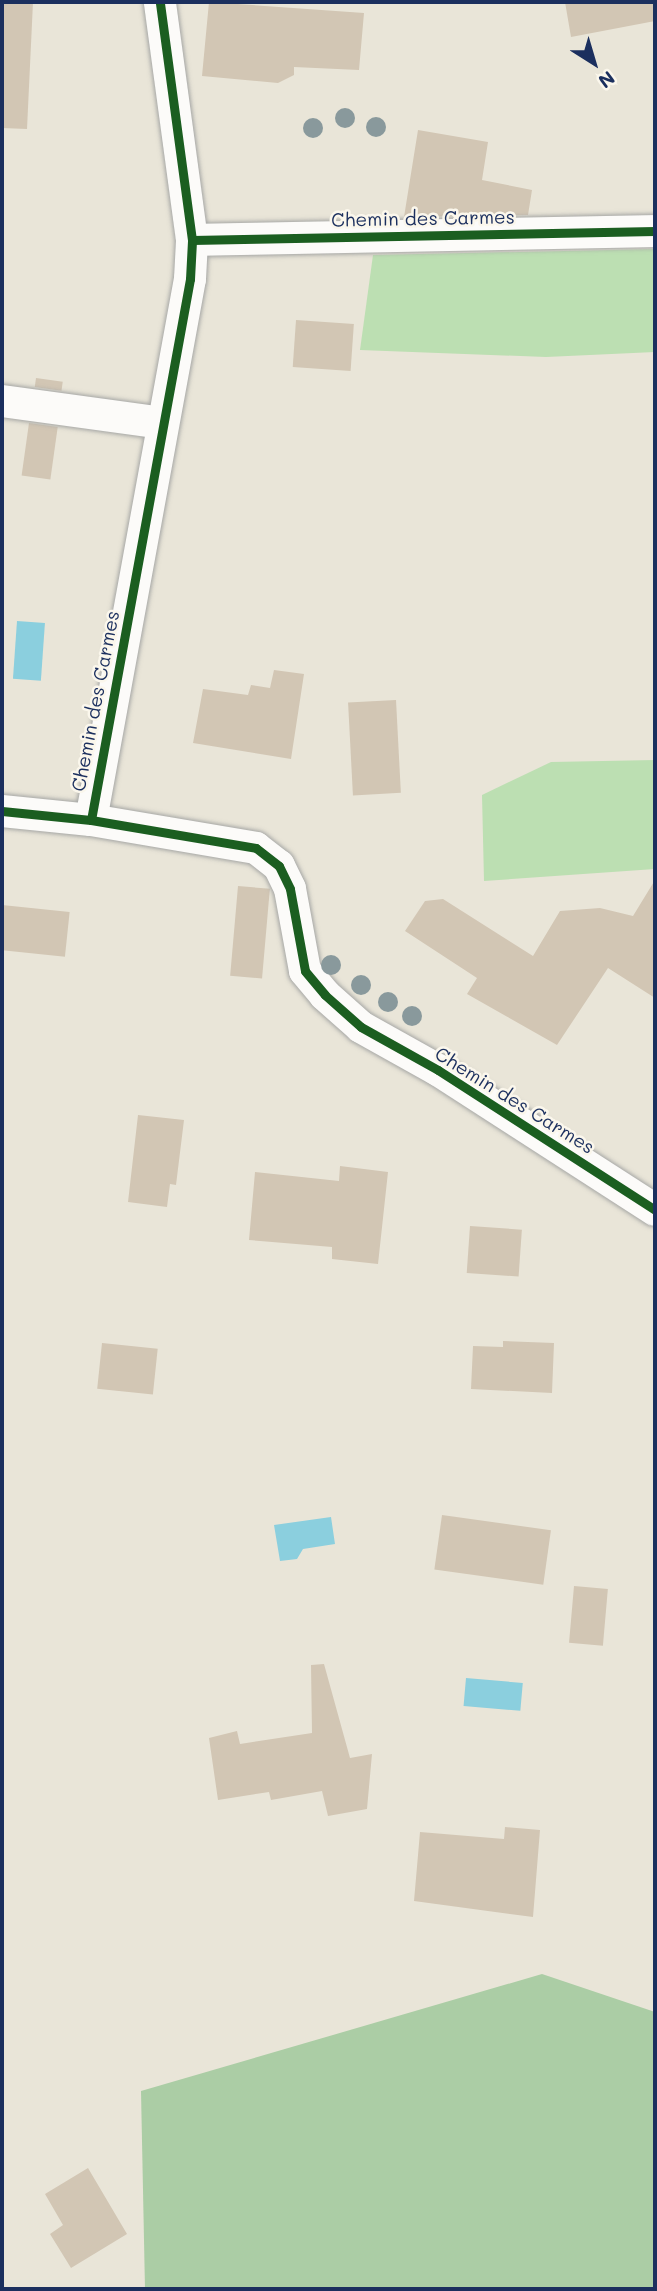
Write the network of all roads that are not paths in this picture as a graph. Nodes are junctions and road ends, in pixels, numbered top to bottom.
1 (160, 2) edge
2 (655, 231) edge
3 (192, 240) junction
4 (2, 401) edge
5 (163, 423) junction
6 (2, 811) edge
7 (91, 820) junction
8 (655, 1210) edge

1 - 3 street, Chemin des Carmes
2 - 3 street, Chemin des Carmes
3 - 5 street, Chemin des Carmes
4 - 5 street
5 - 7 street, Chemin des Carmes
6 - 7 street
7 - 8 street, Chemin des Carmes

